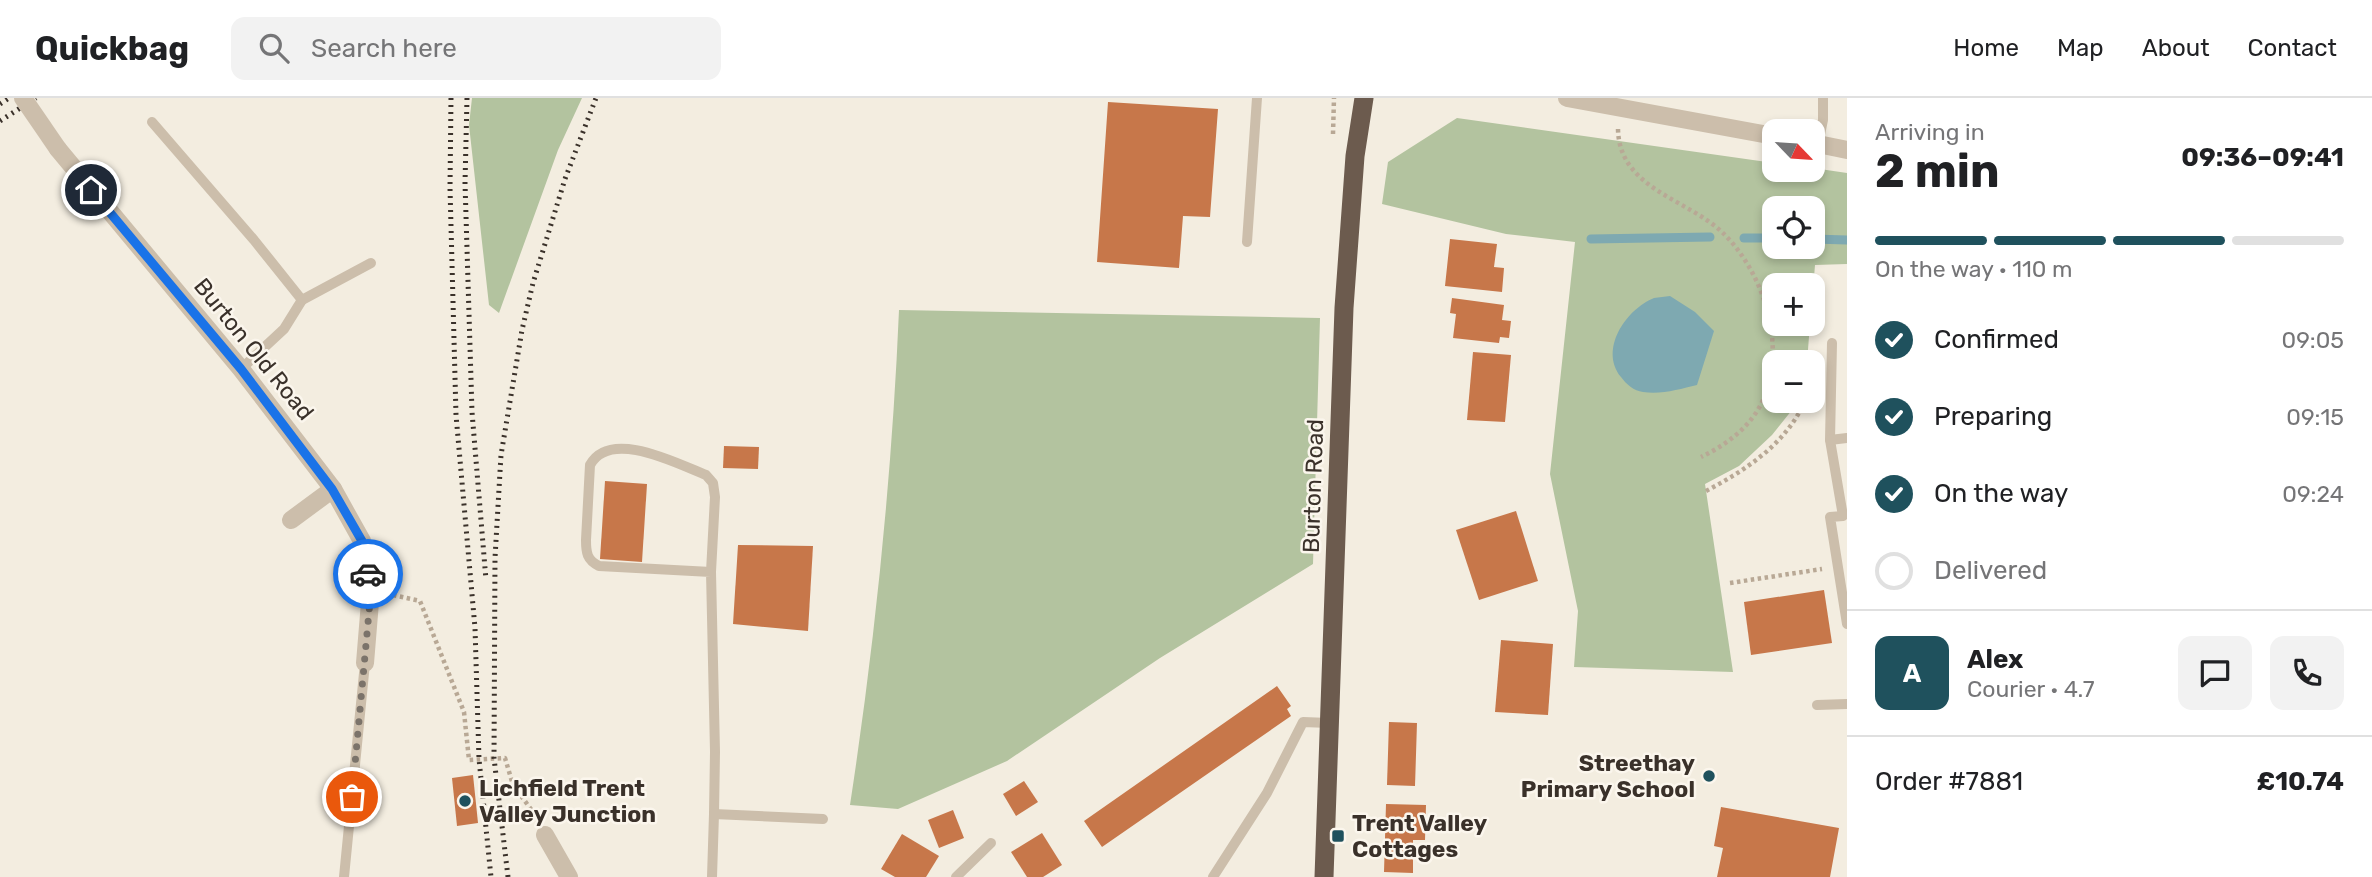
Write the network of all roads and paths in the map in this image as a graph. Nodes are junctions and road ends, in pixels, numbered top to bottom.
1 (23, 98) edge
2 (1257, 98) edge
3 (1364, 98) edge
4 (1567, 98) edge
5 (1823, 98) edge
6 (1618, 107) junction
7 (1823, 119) edge
8 (152, 122) dead end
9 (1762, 134) edge
10 (1825, 146) edge
11 (1847, 150) edge
12 (1247, 242) dead end
13 (371, 263) dead end
14 (302, 300) junction
15 (1832, 343) dead end
16 (241, 369) junction
17 (1799, 413) edge
18 (1847, 438) edge
19 (1830, 440) junction
20 (1701, 457) dead end
21 (332, 489) junction
22 (1706, 491) dead end
23 (291, 520) dead end
24 (1838, 566) junction
25 (711, 572) junction
26 (1730, 583) dead end
27 (371, 590) junction
28 (1847, 624) edge
29 (365, 663) joint
30 (1847, 704) edge
31 (1817, 705) dead end
32 (1329, 723) junction
33 (714, 814) junction
34 (823, 819) dead end
35 (545, 835) joint
36 (991, 843) dead end
37 (344, 877) edge
38 (569, 877) edge
39 (712, 877) edge
40 (956, 877) edge
41 (1213, 877) edge
42 (1324, 877) edge

1 - 16 street, Burton Old Road, bridge
2 - 12 lane
3 - 32 highway, Burton Road
4 - 6 street
5 - 7 lane
6 - 9 street
6 - 20 path
8 - 14 lane
10 - 11 street
13 - 14 lane
14 - 16 lane
15 - 19 lane
16 - 21 street, Burton Old Road
17 - 22 path
18 - 19 lane
19 - 24 lane
21 - 23 street
21 - 27 street, Burton Old Road
24 - 26 path
24 - 28 lane
25 - 25 lane
25 - 33 lane
27 - 29 street, Burton Old Road
27 - 35 path
29 - 37 lane
30 - 31 lane
32 - 41 lane
32 - 42 highway, Burton Road
33 - 34 lane
33 - 39 lane
35 - 38 street
36 - 40 lane

